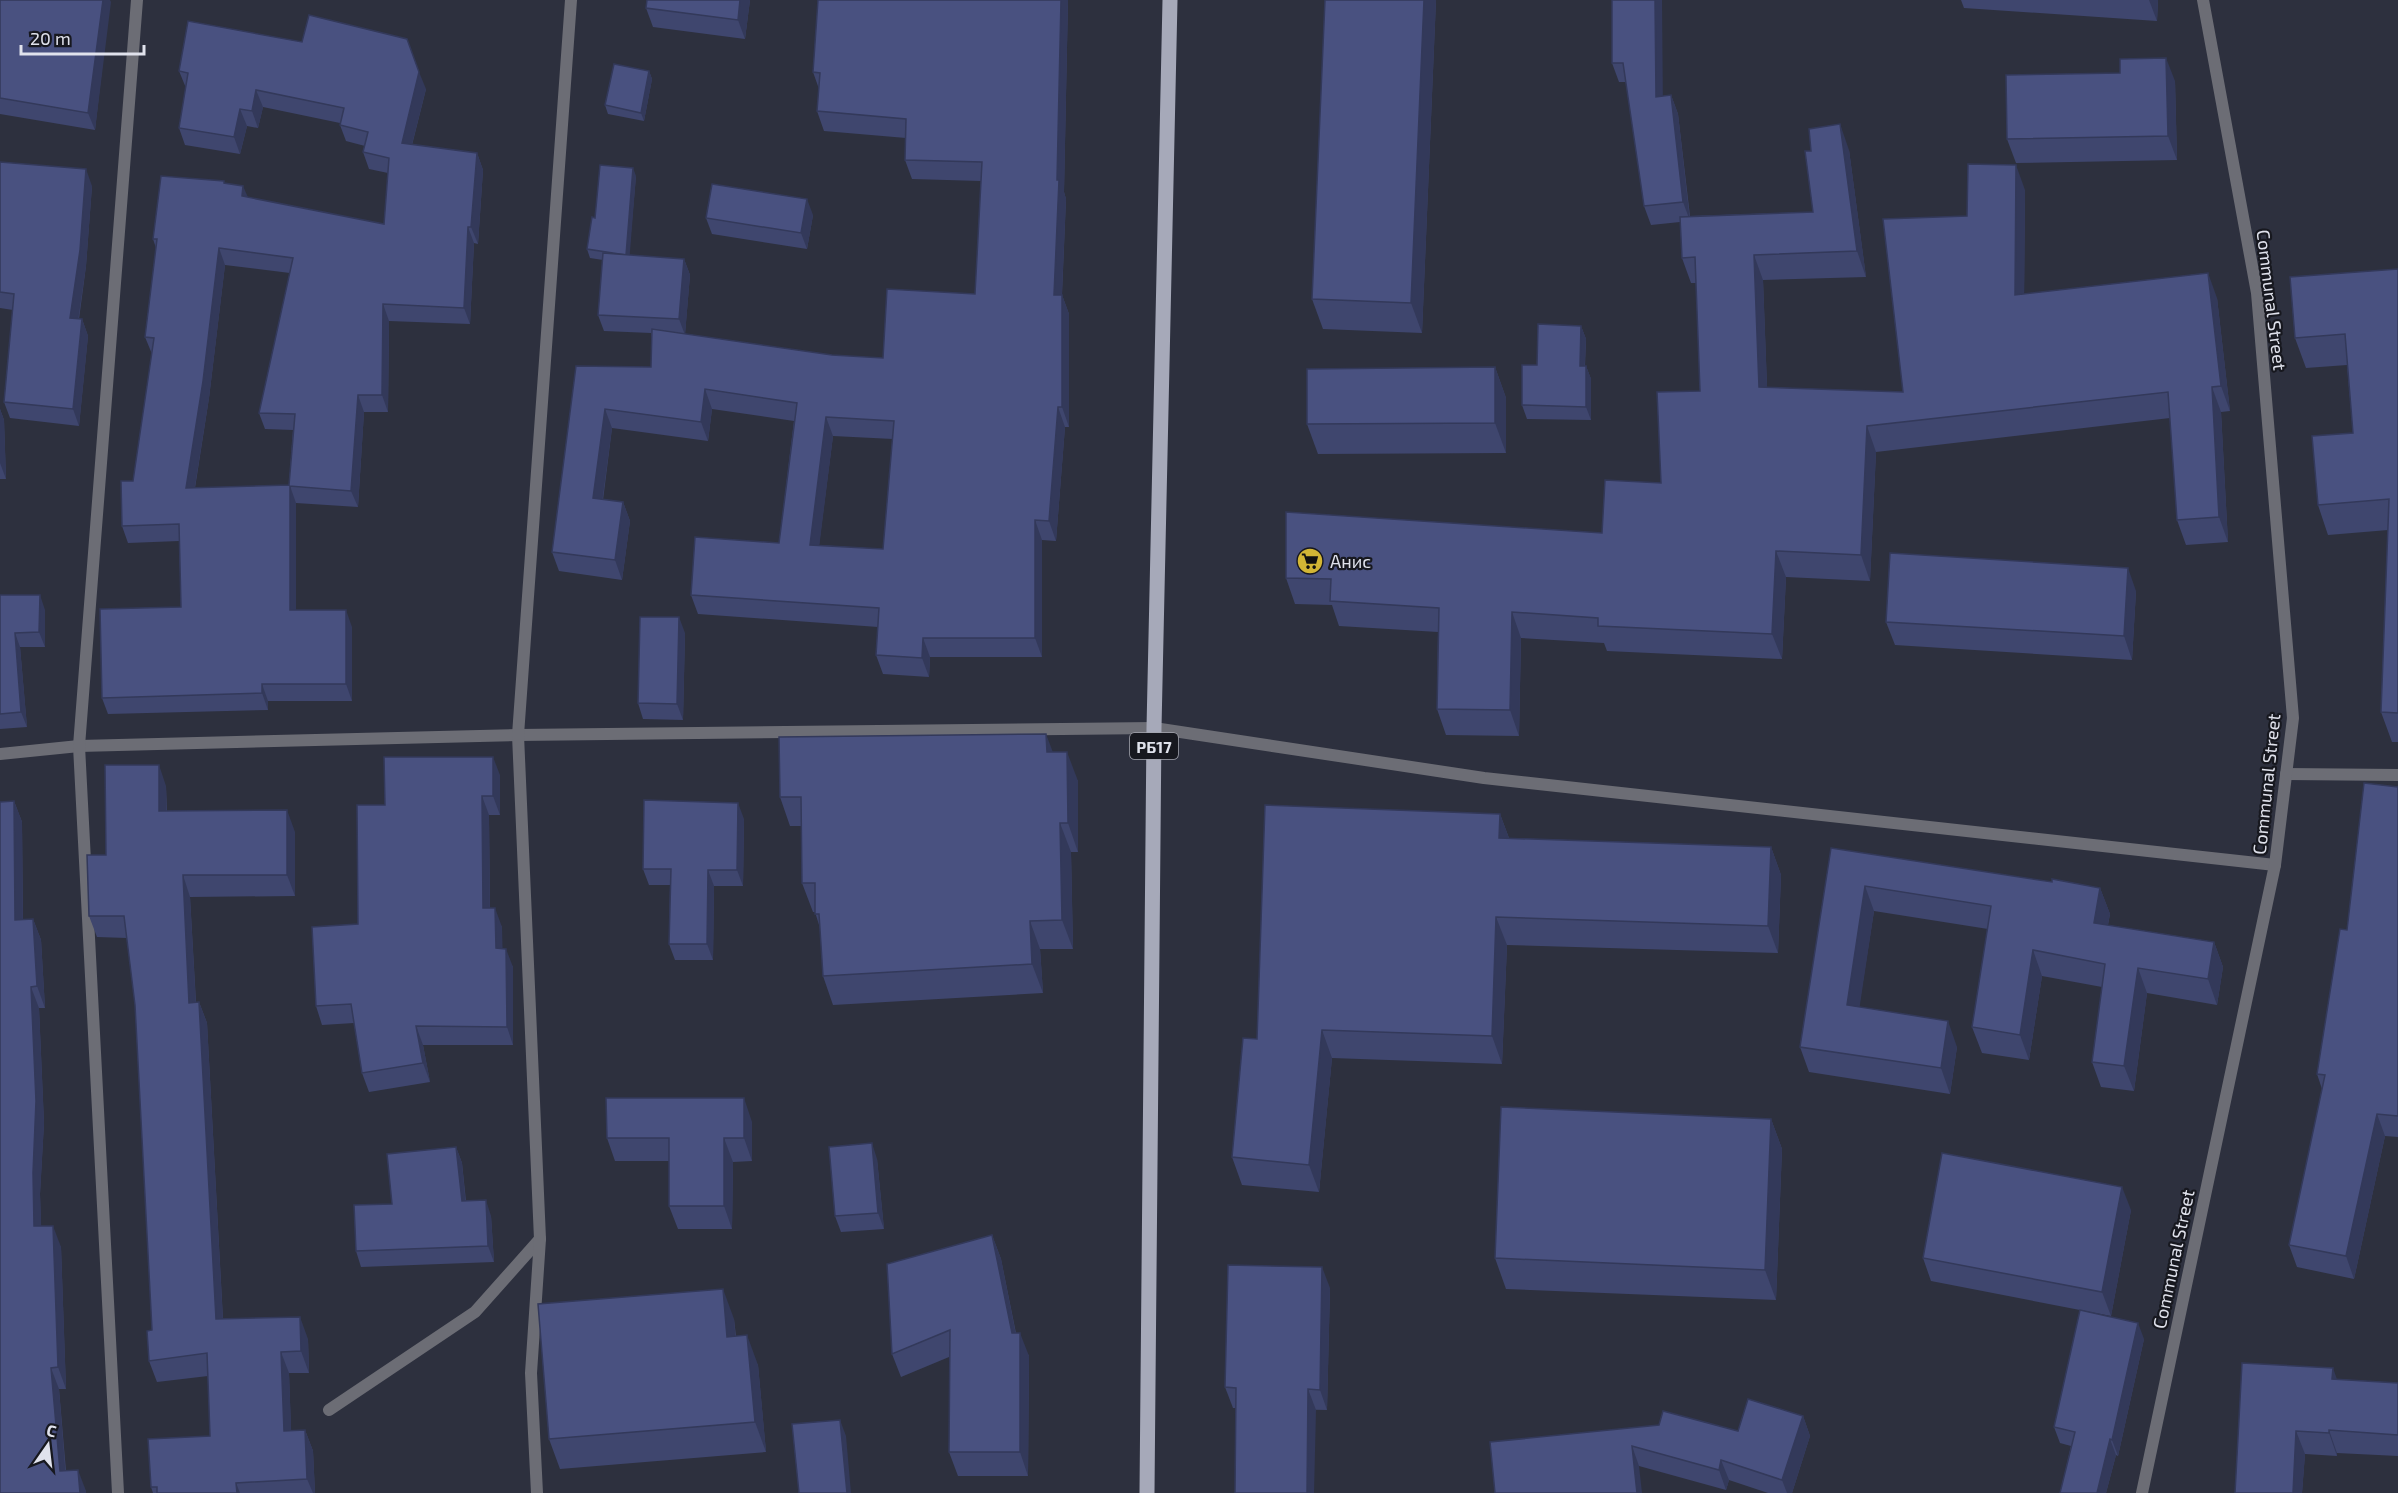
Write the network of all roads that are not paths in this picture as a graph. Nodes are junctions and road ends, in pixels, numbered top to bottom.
1 (137, 0) edge
2 (571, 0) edge
3 (1170, 0) edge
4 (2203, 0) edge
5 (1154, 728) junction
6 (518, 735) junction
7 (79, 746) junction
8 (0, 753) edge
9 (2286, 774) junction
10 (2398, 776) edge
11 (2275, 865) junction
12 (540, 1239) junction
13 (329, 1410) dead end
14 (118, 1493) edge
15 (537, 1493) edge
16 (1147, 1493) edge
17 (2142, 1493) edge

1 - 7 street
2 - 6 street
3 - 5 main road, РБ17
4 - 9 street, Communal Street
5 - 6 street
5 - 11 street
5 - 16 main road, РБ17
6 - 7 street
6 - 12 street
7 - 8 street
7 - 14 street
9 - 10 street
9 - 11 street, Communal Street
11 - 17 street, Communal Street
12 - 13 street
12 - 15 street

